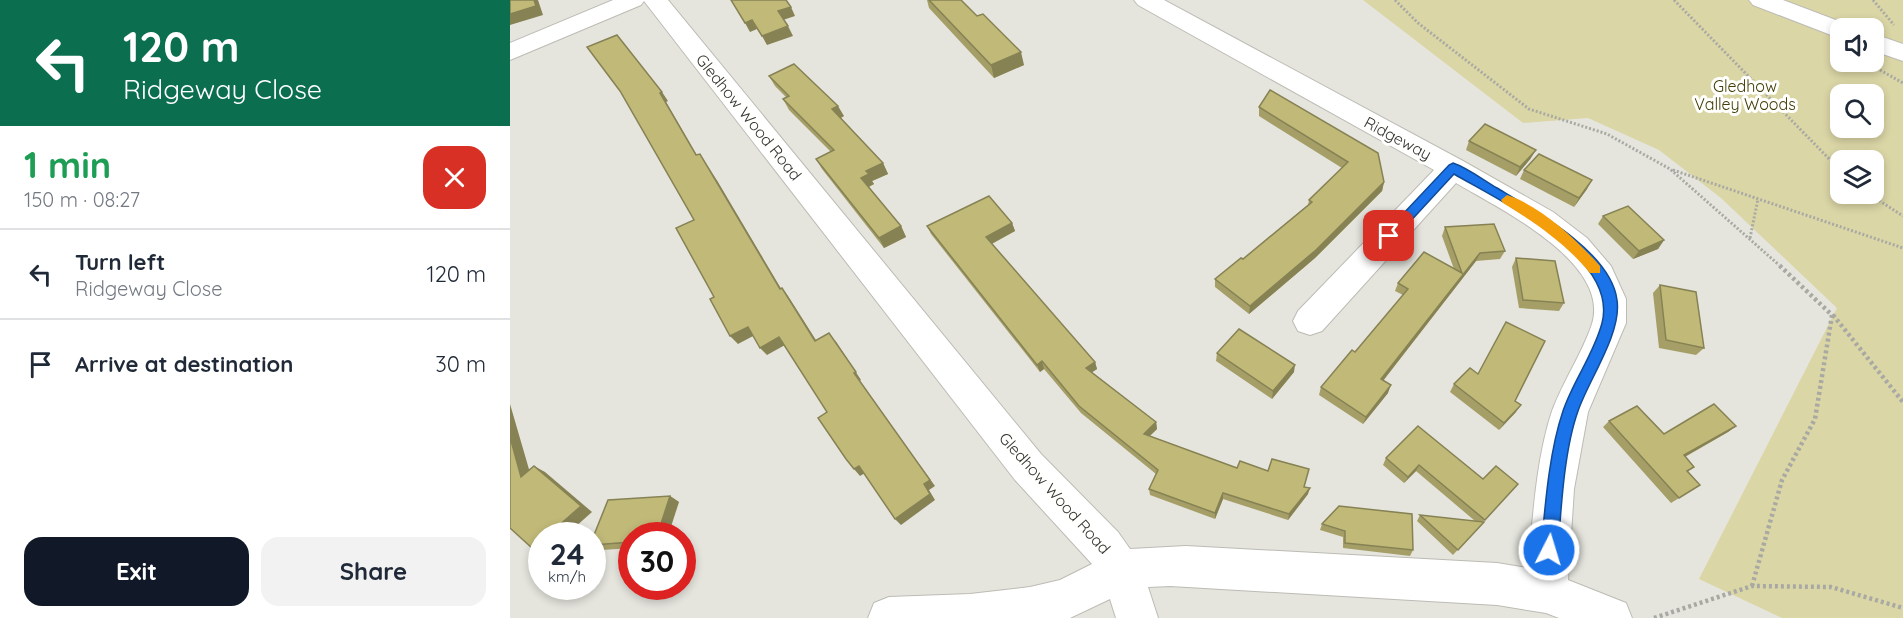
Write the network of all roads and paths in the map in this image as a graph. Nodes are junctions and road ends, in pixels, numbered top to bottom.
1 (1146, 0) edge
2 (1395, 0) edge
3 (1674, 0) edge
4 (1761, 0) edge
5 (1873, 0) edge
6 (653, 1) edge
7 (1830, 26) edge
8 (1897, 28) dead end
9 (1884, 46) edge
10 (510, 52) edge
11 (1903, 53) edge
12 (1883, 72) edge
13 (1903, 83) edge
14 (1830, 160) edge
15 (1453, 168) junction
16 (1670, 169) junction
17 (1758, 199) junction
18 (1884, 204) edge
19 (1903, 216) edge
20 (1750, 238) junction
21 (1903, 248) edge
22 (1832, 315) junction
23 (1310, 321) dead end
24 (1903, 402) edge
25 (1122, 572) junction
26 (1752, 586) junction
27 (1546, 592) junction
28 (1903, 608) edge
29 (889, 618) edge
30 (1137, 618) edge
31 (1611, 618) edge
32 (1654, 618) edge

1 - 15 street, Ridgeway
2 - 16 path
3 - 14 path
4 - 7 street
5 - 8 path
6 - 10 street
6 - 25 street, Gledhow Wood Road
9 - 11 street
12 - 13 path
15 - 23 street
15 - 27 street, Ridgeway
16 - 17 path
16 - 20 path
17 - 20 path
17 - 21 path
18 - 19 path
20 - 22 path
22 - 24 path
22 - 26 path
25 - 27 street
25 - 29 street
25 - 30 street, Gledhow Wood Road
26 - 28 path
26 - 32 path
27 - 31 street

